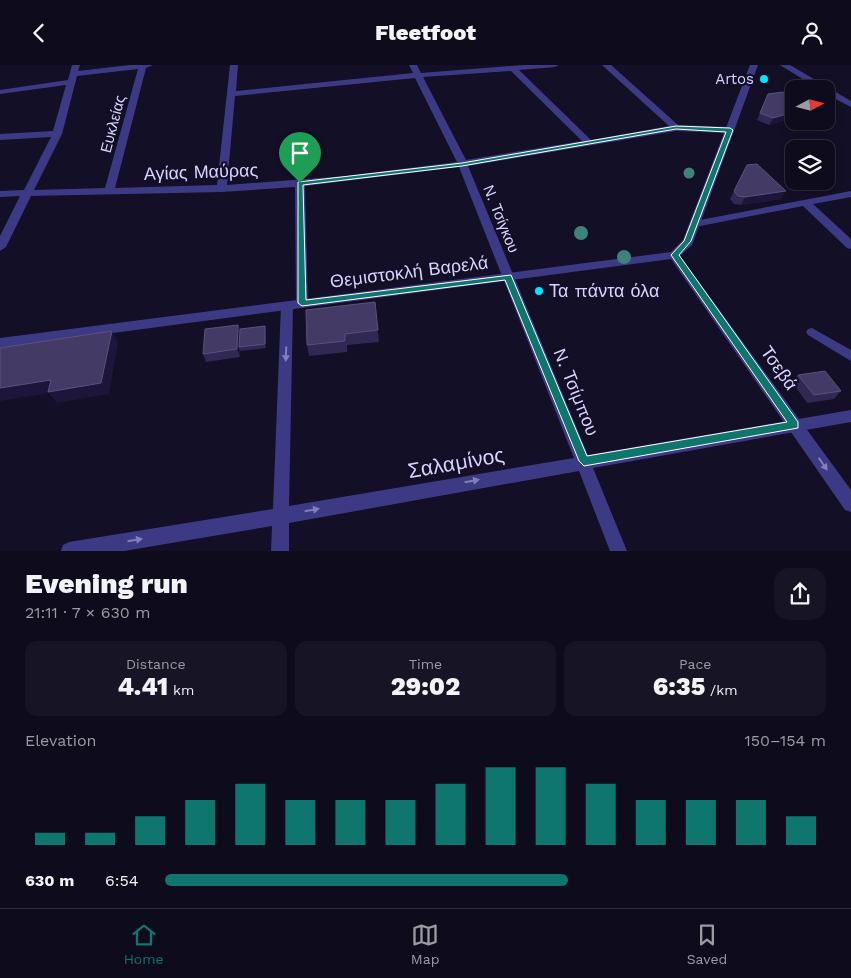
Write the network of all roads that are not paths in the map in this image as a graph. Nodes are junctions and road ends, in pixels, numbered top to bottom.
1 (147, 65) edge
2 (234, 65) edge
3 (413, 65) edge
4 (555, 65) edge
5 (606, 65) edge
6 (754, 65) edge
7 (784, 65) edge
8 (508, 68) edge
9 (74, 74) edge
10 (419, 75) junction
11 (810, 80) edge
12 (0, 92) edge
13 (835, 94) edge
14 (231, 95) junction
15 (851, 104) edge
16 (676, 128) junction
17 (730, 130) junction
18 (57, 134) junction
19 (0, 137) edge
20 (588, 142) junction
21 (462, 165) junction
22 (300, 183) junction
23 (222, 189) junction
24 (109, 190) junction
25 (27, 192) junction
26 (0, 193) edge
27 (851, 194) edge
28 (805, 203) junction
29 (695, 224) junction
30 (851, 245) edge
31 (0, 247) edge
32 (674, 255) junction
33 (508, 277) junction
34 (295, 304) junction
35 (812, 332) dead end
36 (0, 343) edge
37 (851, 356) edge
38 (851, 416) edge
39 (795, 425) junction
40 (584, 461) junction
41 (851, 503) edge
42 (281, 516) junction
43 (69, 551) edge
44 (280, 551) edge
45 (619, 551) edge

1 - 9 street
1 - 24 street, Ευκλείας
2 - 14 street
3 - 10 street, Ν. Τσίγκου
4 - 8 street
5 - 16 street
6 - 17 street
7 - 11 street
8 - 10 street
8 - 20 street
9 - 12 street
9 - 18 street
10 - 14 street
10 - 21 street, Ν. Τσίγκου
13 - 15 street
14 - 23 street
16 - 17 street, Αγίας Μαύρας
16 - 20 street, Αγίας Μαύρας
17 - 29 street
18 - 19 street
18 - 25 street
20 - 21 street, Αγίας Μαύρας
21 - 22 street, Αγίας Μαύρας
21 - 33 street, Ν. Τσίγκου
22 - 23 street, Αγίας Μαύρας
22 - 34 street
23 - 24 street, Αγίας Μαύρας
24 - 25 street, Αγίας Μαύρας
25 - 26 street, Αγίας Μαύρας
25 - 31 street
27 - 28 street
28 - 29 street
28 - 30 street
29 - 32 street
32 - 33 street, Θεμιστοκλή Βαρελά
32 - 39 street, Τσεβά
33 - 34 street, Θεμιστοκλή Βαρελά
33 - 40 street, N. Τσίμπου
34 - 36 street, Θεμιστοκλή Βαρελά
34 -> 42 street
35 - 37 lane
38 - 39 street, Σαλαμίνος
39 - 40 street, Σαλαμίνος
39 -> 41 street, Τσεβά
42 -> 40 street, Σαλαμίνος
40 - 45 street, N. Τσίμπου
43 -> 42 street, Σαλαμίνος
42 - 44 street

